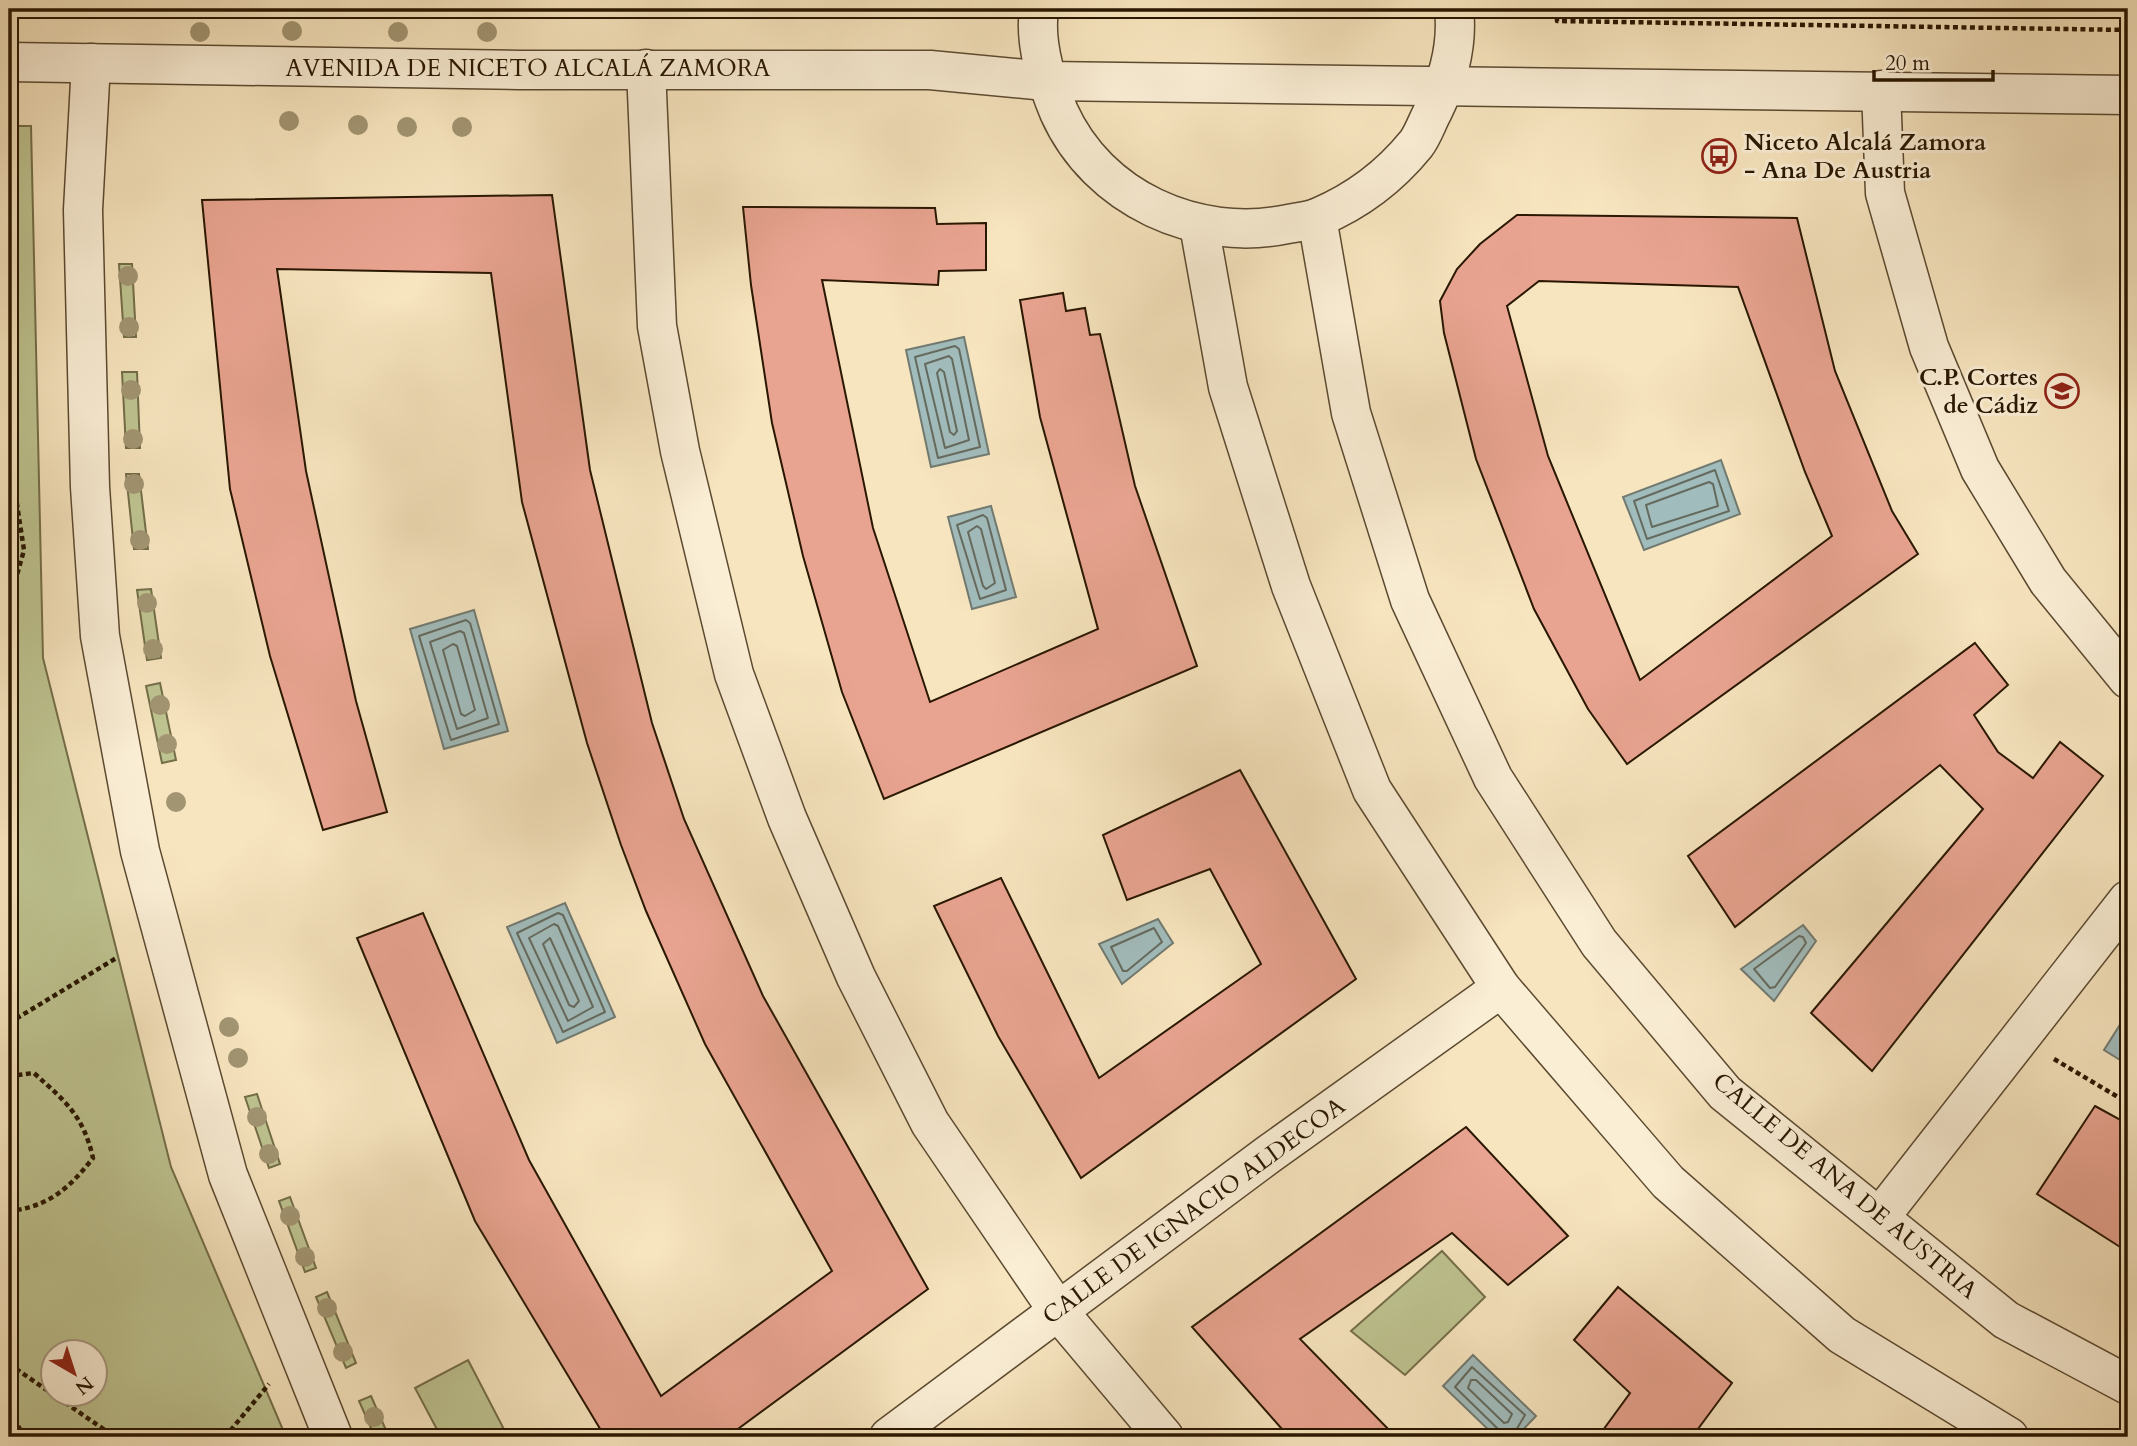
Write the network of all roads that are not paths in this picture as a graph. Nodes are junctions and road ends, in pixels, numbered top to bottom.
1 (1039, 9) edge
2 (1454, 9) edge
3 (9, 62) edge
4 (91, 63) junction
5 (646, 69) junction
6 (1046, 81) junction
7 (1446, 84) junction
8 (1881, 89) junction
9 (2128, 95) edge
10 (1317, 218) junction
11 (1199, 225) junction
12 (2128, 679) edge
13 (2128, 900) edge
14 (1501, 988) junction
15 (1880, 1217) junction
16 (1058, 1311) junction
17 (2006, 1320) junction
18 (2128, 1385) edge
19 (2128, 1409) edge
20 (333, 1437) edge
21 (888, 1437) edge
22 (1164, 1437) edge
23 (2009, 1437) edge

1 - 6 street
2 - 7 street
3 - 4 street, AVENIDA DE NICETO ALCALÁ ZAMORA
4 - 5 street, AVENIDA DE NICETO ALCALÁ ZAMORA
4 - 20 street
5 - 6 street, AVENIDA DE NICETO ALCALÁ ZAMORA
5 - 16 street
6 - 7 street, AVENIDA DE NICETO ALCALÁ ZAMORA
6 - 11 street
7 - 8 street, AVENIDA DE NICETO ALCALÁ ZAMORA
7 - 10 street
8 - 9 street, AVENIDA DE NICETO ALCALÁ ZAMORA
8 - 12 street
10 - 11 street
10 - 15 street, CALLE DE ANA DE AUSTRIA
11 - 14 street
13 - 15 street
14 - 16 street, CALLE DE IGNACIO ALDECOA
14 - 23 street
15 - 17 street, CALLE DE ANA DE AUSTRIA
16 - 21 street, CALLE DE IGNACIO ALDECOA
16 - 22 street
17 - 18 street, CALLE DE ANA DE AUSTRIA
17 - 19 street, CALLE DE ANA DE AUSTRIA

